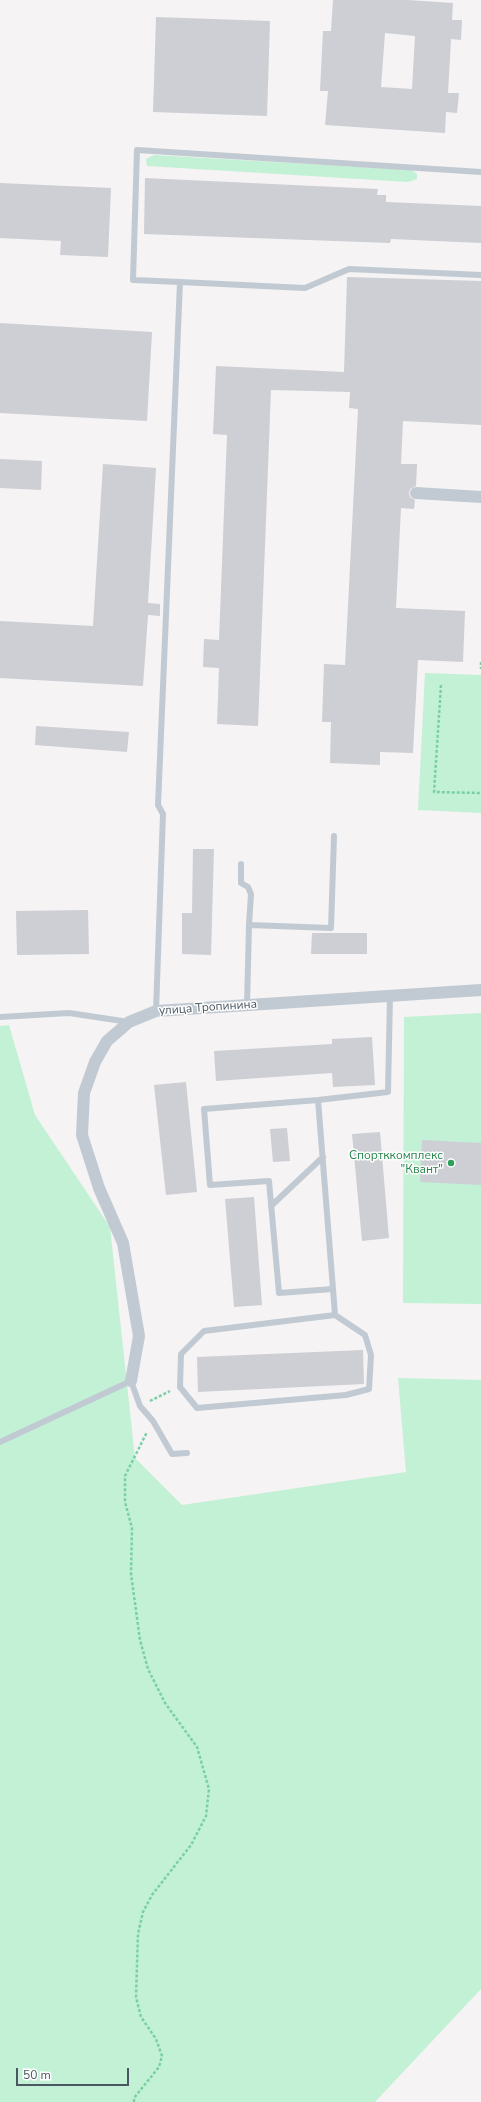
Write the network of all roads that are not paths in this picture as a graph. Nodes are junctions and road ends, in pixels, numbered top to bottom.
1 (481, 172) edge
2 (481, 275) edge
3 (180, 282) junction
4 (416, 494) dead end
5 (481, 497) edge
6 (334, 836) dead end
7 (241, 864) dead end
8 (249, 925) junction
9 (481, 990) edge
10 (390, 996) junction
11 (247, 1005) junction
12 (156, 1011) junction
13 (0, 1017) edge
14 (129, 1022) junction
15 (318, 1100) junction
16 (322, 1157) junction
17 (271, 1206) junction
18 (333, 1289) junction
19 (335, 1315) junction
20 (131, 1381) junction
21 (0, 1442) edge
22 (187, 1454) dead end

1 - 3 lane
2 - 3 lane
3 - 12 lane
4 - 5 street
6 - 8 lane
7 - 8 lane
8 - 11 lane
9 - 10 street, улица Тропинина
10 - 11 street, улица Тропинина
10 - 15 lane
11 - 12 street, улица Тропинина
12 - 14 street, улица Тропинина
13 - 14 lane
14 - 20 street, улица Тропинина
15 - 16 lane
15 - 17 lane
16 - 17 lane
16 - 18 lane
17 - 18 lane
18 - 19 lane
19 - 19 lane
20 - 21 lane
20 - 22 lane

